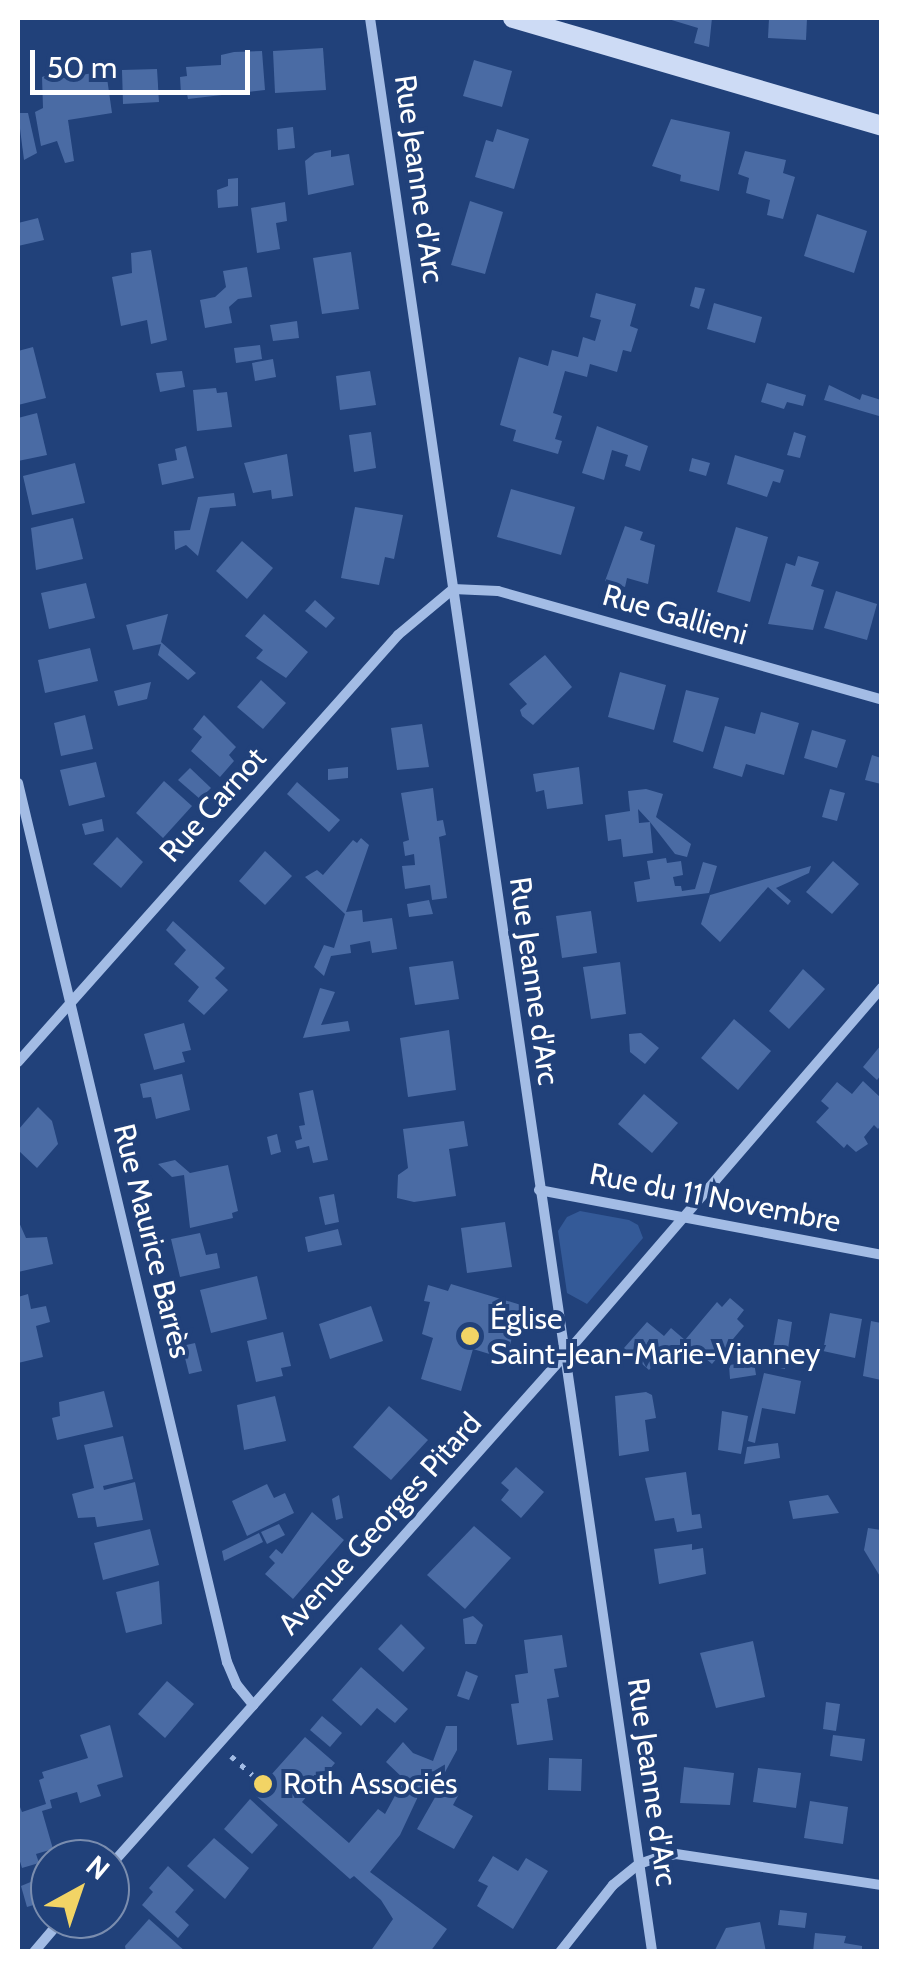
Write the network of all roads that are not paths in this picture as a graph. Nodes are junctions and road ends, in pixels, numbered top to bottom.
1 (370, 18) edge
2 (513, 18) edge
3 (882, 126) edge
4 (453, 589) junction
5 (882, 700) edge
6 (18, 783) edge
7 (882, 988) edge
8 (69, 1004) junction
9 (18, 1062) edge
10 (539, 1190) junction
11 (682, 1218) junction
12 (882, 1256) edge
13 (563, 1357) junction
14 (253, 1704) junction
15 (130, 1843) edge
16 (639, 1864) junction
17 (882, 1885) edge
18 (560, 1952) edge
19 (652, 1952) edge

1 - 4 street, Rue Jeanne d'Arc
2 - 3 street
4 - 5 street, Rue Gallieni
4 - 8 street, Rue Carnot
4 - 10 street, Rue Jeanne d'Arc
6 - 8 street, Rue Maurice Barrès
7 - 11 street, Avenue Georges Pitard
8 - 9 street, Rue Carnot
8 - 14 street, Rue Maurice Barrès
10 - 11 street, Rue du 11 Novembre
10 - 13 street, Rue Jeanne d'Arc
11 - 12 street, Rue du 11 Novembre
11 - 13 street, Avenue Georges Pitard
13 - 14 street, Avenue Georges Pitard
13 - 16 street, Rue Jeanne d'Arc
14 - 15 street, Avenue Georges Pitard
16 - 17 street
16 - 18 street
16 - 19 street, Rue Jeanne d'Arc

